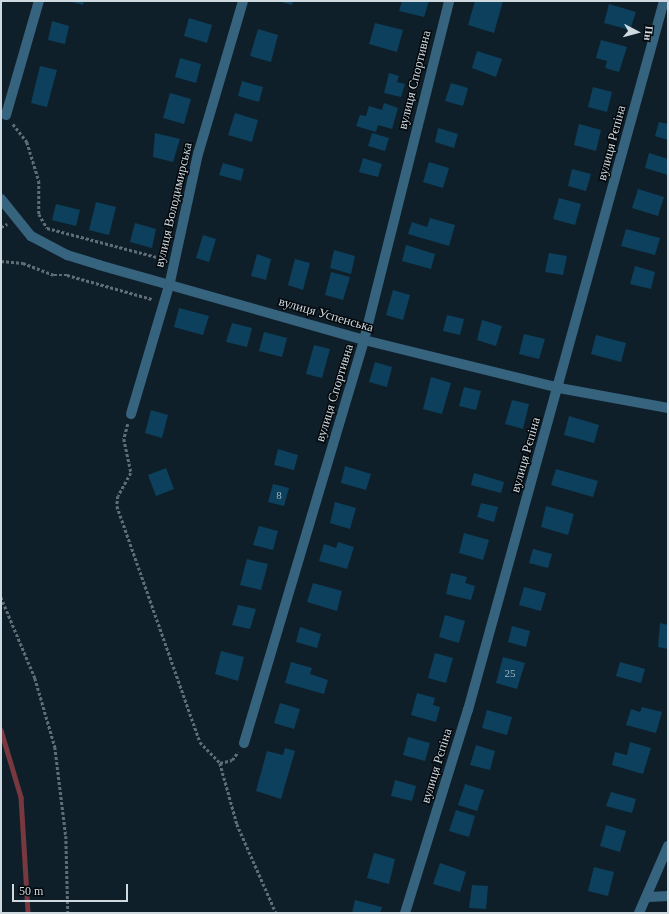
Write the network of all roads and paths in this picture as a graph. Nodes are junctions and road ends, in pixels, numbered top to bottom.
1 (39, 1) edge
2 (244, 1) edge
3 (449, 1) edge
4 (664, 1) edge
5 (6, 115) joint
6 (1, 199) edge
7 (1, 262) edge
8 (175, 262) junction
9 (170, 282) junction
10 (164, 302) junction
11 (364, 340) junction
12 (559, 388) junction
13 (668, 408) edge
14 (131, 414) joint
15 (1, 597) edge
16 (244, 743) joint
17 (220, 763) junction
18 (668, 846) edge
19 (668, 896) edge
20 (649, 897) junction
21 (68, 913) edge
22 (276, 913) edge
23 (405, 913) edge
24 (639, 913) edge

1 - 5 street
2 - 8 street, вулиця Володимирська
3 - 11 street, вулиця Спортивна
4 - 12 street, вулиця Рєпіна
5 - 8 path
6 - 9 street, вулиця Успенська
7 - 10 path
8 - 9 street, вулиця Володимирська
9 - 10 street, вулиця Володимирська
9 - 11 street, вулиця Успенська
10 - 14 street, вулиця Володимирська
11 - 12 street, вулиця Успенська
11 - 16 street, вулиця Спортивна
12 - 13 street, вулиця Успенська
12 - 23 street, вулиця Рєпіна
14 - 17 path
15 - 21 path
16 - 17 path
17 - 22 path
18 - 20 street
19 - 20 street
20 - 24 street

